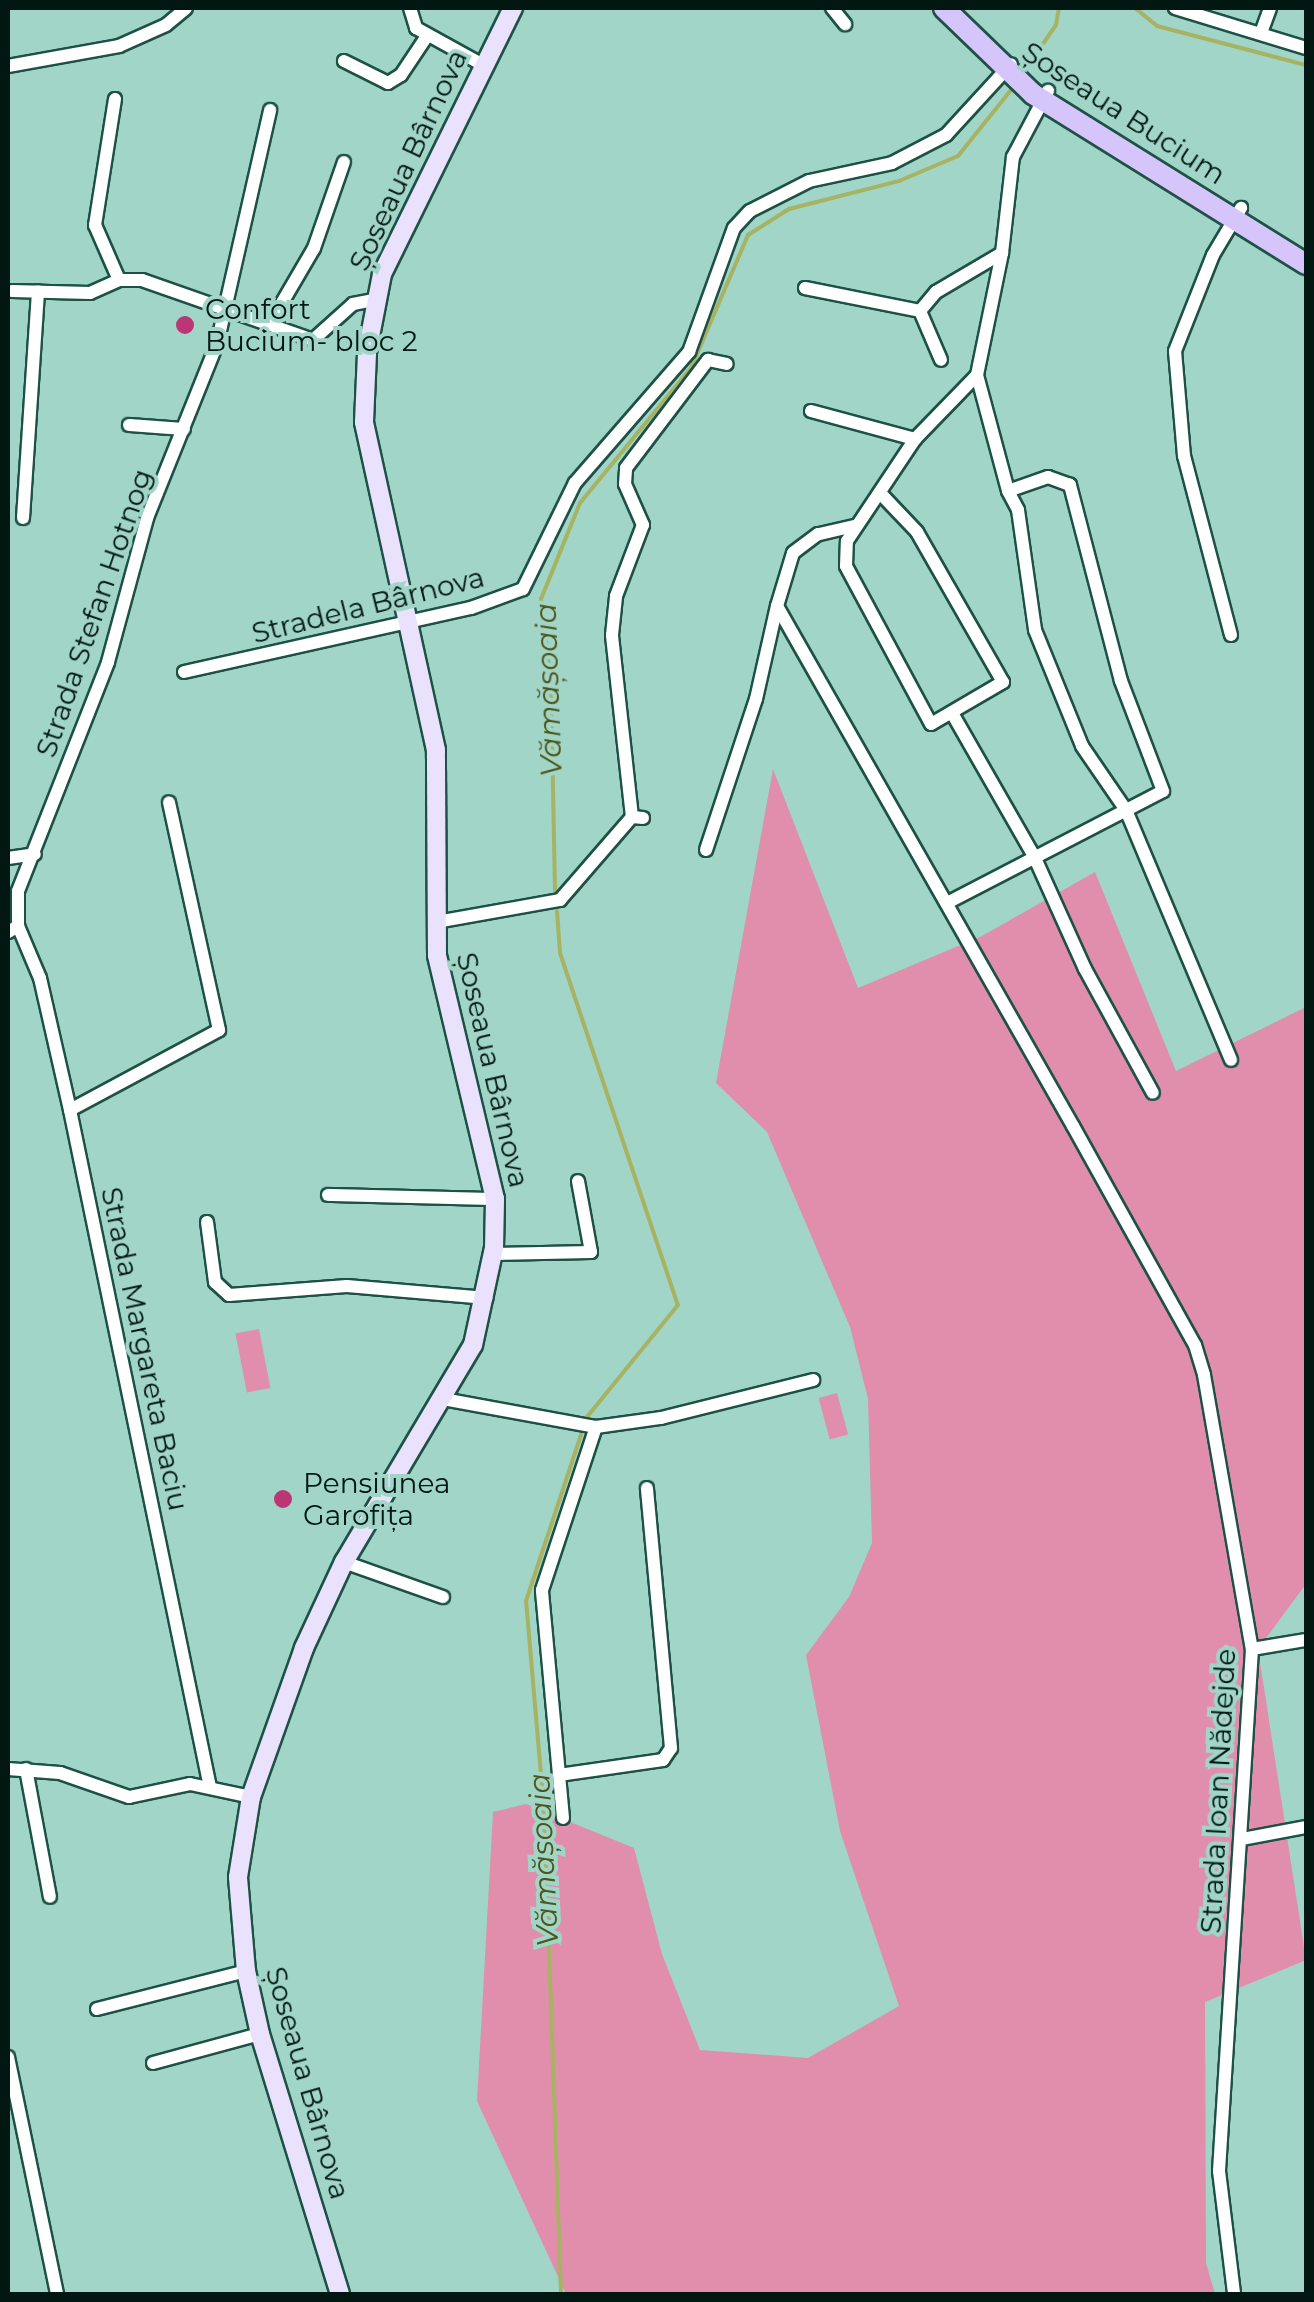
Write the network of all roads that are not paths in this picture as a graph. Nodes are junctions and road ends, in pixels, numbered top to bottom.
1 (186, 8) edge
2 (410, 8) edge
3 (513, 8) edge
4 (832, 8) edge
5 (944, 8) edge
6 (961, 8) edge
7 (1175, 8) edge
8 (1270, 8) edge
9 (845, 24) dead end
10 (1261, 33) junction
11 (427, 36) junction
12 (1306, 48) edge
13 (344, 62) dead end
14 (482, 65) junction
15 (8, 66) edge
16 (1010, 68) junction
17 (1041, 92) junction
18 (115, 99) dead end
19 (270, 110) dead end
20 (344, 162) dead end
21 (1238, 213) junction
22 (1306, 249) edge
23 (1002, 253) junction
24 (1306, 264) edge
25 (119, 280) junction
26 (805, 288) dead end
27 (12, 291) dead end
28 (38, 291) junction
29 (374, 300) junction
30 (223, 304) junction
31 (920, 311) junction
32 (270, 325) junction
33 (941, 360) dead end
34 (727, 364) dead end
35 (977, 375) junction
36 (811, 411) dead end
37 (129, 426) dead end
38 (184, 429) junction
39 (915, 439) junction
40 (1008, 491) junction
41 (881, 494) junction
42 (23, 518) dead end
43 (854, 526) junction
44 (777, 606) junction
45 (411, 620) junction
46 (1231, 635) dead end
47 (184, 672) dead end
48 (952, 713) junction
49 (169, 802) dead end
50 (1126, 810) junction
51 (706, 850) dead end
52 (35, 854) junction
53 (1034, 856) junction
54 (8, 858) edge
55 (948, 903) junction
56 (436, 922) junction
57 (13, 929) edge
58 (1232, 1060) dead end
59 (1153, 1094) dead end
60 (70, 1110) junction
61 (578, 1181) dead end
62 (328, 1195) dead end
63 (495, 1199) junction
64 (206, 1222) dead end
65 (493, 1254) junction
66 (486, 1298) junction
67 (813, 1380) dead end
68 (444, 1398) junction
69 (596, 1427) junction
70 (647, 1488) dead end
71 (344, 1562) junction
72 (443, 1596) dead end
73 (1306, 1640) edge
74 (1252, 1649) junction
75 (8, 1768) edge
76 (26, 1769) junction
77 (558, 1775) junction
78 (210, 1786) junction
79 (251, 1798) junction
80 (563, 1818) dead end
81 (1306, 1828) edge
82 (1242, 1839) junction
83 (50, 1897) dead end
84 (246, 1971) junction
85 (98, 2010) dead end
86 (260, 2034) junction
87 (8, 2056) edge
88 (153, 2063) dead end
89 (57, 2294) edge
90 (340, 2294) edge
91 (1234, 2294) edge

1 - 15 street
2 - 11 street
3 - 14 main road, Șoseaua Bârnova
4 - 9 street
5 - 16 main road, Șoseaua Bucium
6 - 16 main road, Șoseaua Bucium
7 - 10 street
8 - 10 street
10 - 12 street
11 - 13 street
11 - 14 street
14 - 29 main road, Șoseaua Bârnova
16 - 17 main road, Șoseaua Bucium
16 - 45 street, Stradela Bârnova
17 - 21 main road, Șoseaua Bucium
17 - 23 street
18 - 25 street
19 - 30 street, Strada Stefan Hotnog
20 - 32 street
21 - 22 main road, Șoseaua Bucium
21 - 24 main road, Șoseaua Bucium
21 - 46 street, Șoseaua Bucium
23 - 31 street
23 - 35 street
25 - 28 street
25 - 30 street
26 - 31 street
27 - 28 street
28 - 42 street
29 - 32 street
29 - 45 main road, Șoseaua Bârnova
30 - 32 street
30 - 38 street, Strada Stefan Hotnog
31 - 33 street
34 - 56 street
35 - 39 street
35 - 40 street
36 - 39 street
37 - 38 street
38 - 52 street, Strada Stefan Hotnog
39 - 41 street
40 - 50 street
40 - 50 street
41 - 43 street
41 - 48 street
43 - 44 street
43 - 48 street
44 - 51 street
44 - 55 street, Strada Ioan Nădejde
45 - 47 street, Stradela Bârnova
45 - 56 main road, Șoseaua Bârnova
48 - 53 street
49 - 60 street
50 - 53 street
50 - 58 street
52 - 54 street
52 - 57 street, Strada Stefan Hotnog
53 - 55 street
53 - 59 street
55 - 74 street, Strada Ioan Nădejde
56 - 63 main road, Șoseaua Bârnova
57 - 60 street, Strada Margareta Baciu
60 - 78 street, Strada Margareta Baciu
61 - 65 street
62 - 63 street
63 - 65 main road, Șoseaua Bârnova
64 - 66 street
65 - 66 main road, Șoseaua Bârnova
66 - 68 main road, Șoseaua Bârnova
67 - 69 street
68 - 69 street
68 - 71 main road, Șoseaua Bârnova
69 - 77 street
70 - 77 street
71 - 72 street
71 - 79 main road, Șoseaua Bârnova
73 - 74 street
74 - 82 street, Strada Ioan Nădejde
75 - 76 street
76 - 78 street
76 - 83 street
77 - 80 street
78 - 79 street
79 - 84 main road, Șoseaua Bârnova
81 - 82 street
82 - 91 street, Strada Ioan Nădejde
84 - 85 street
84 - 86 main road, Șoseaua Bârnova
86 - 88 street
86 - 90 main road, Șoseaua Bârnova
87 - 89 street

